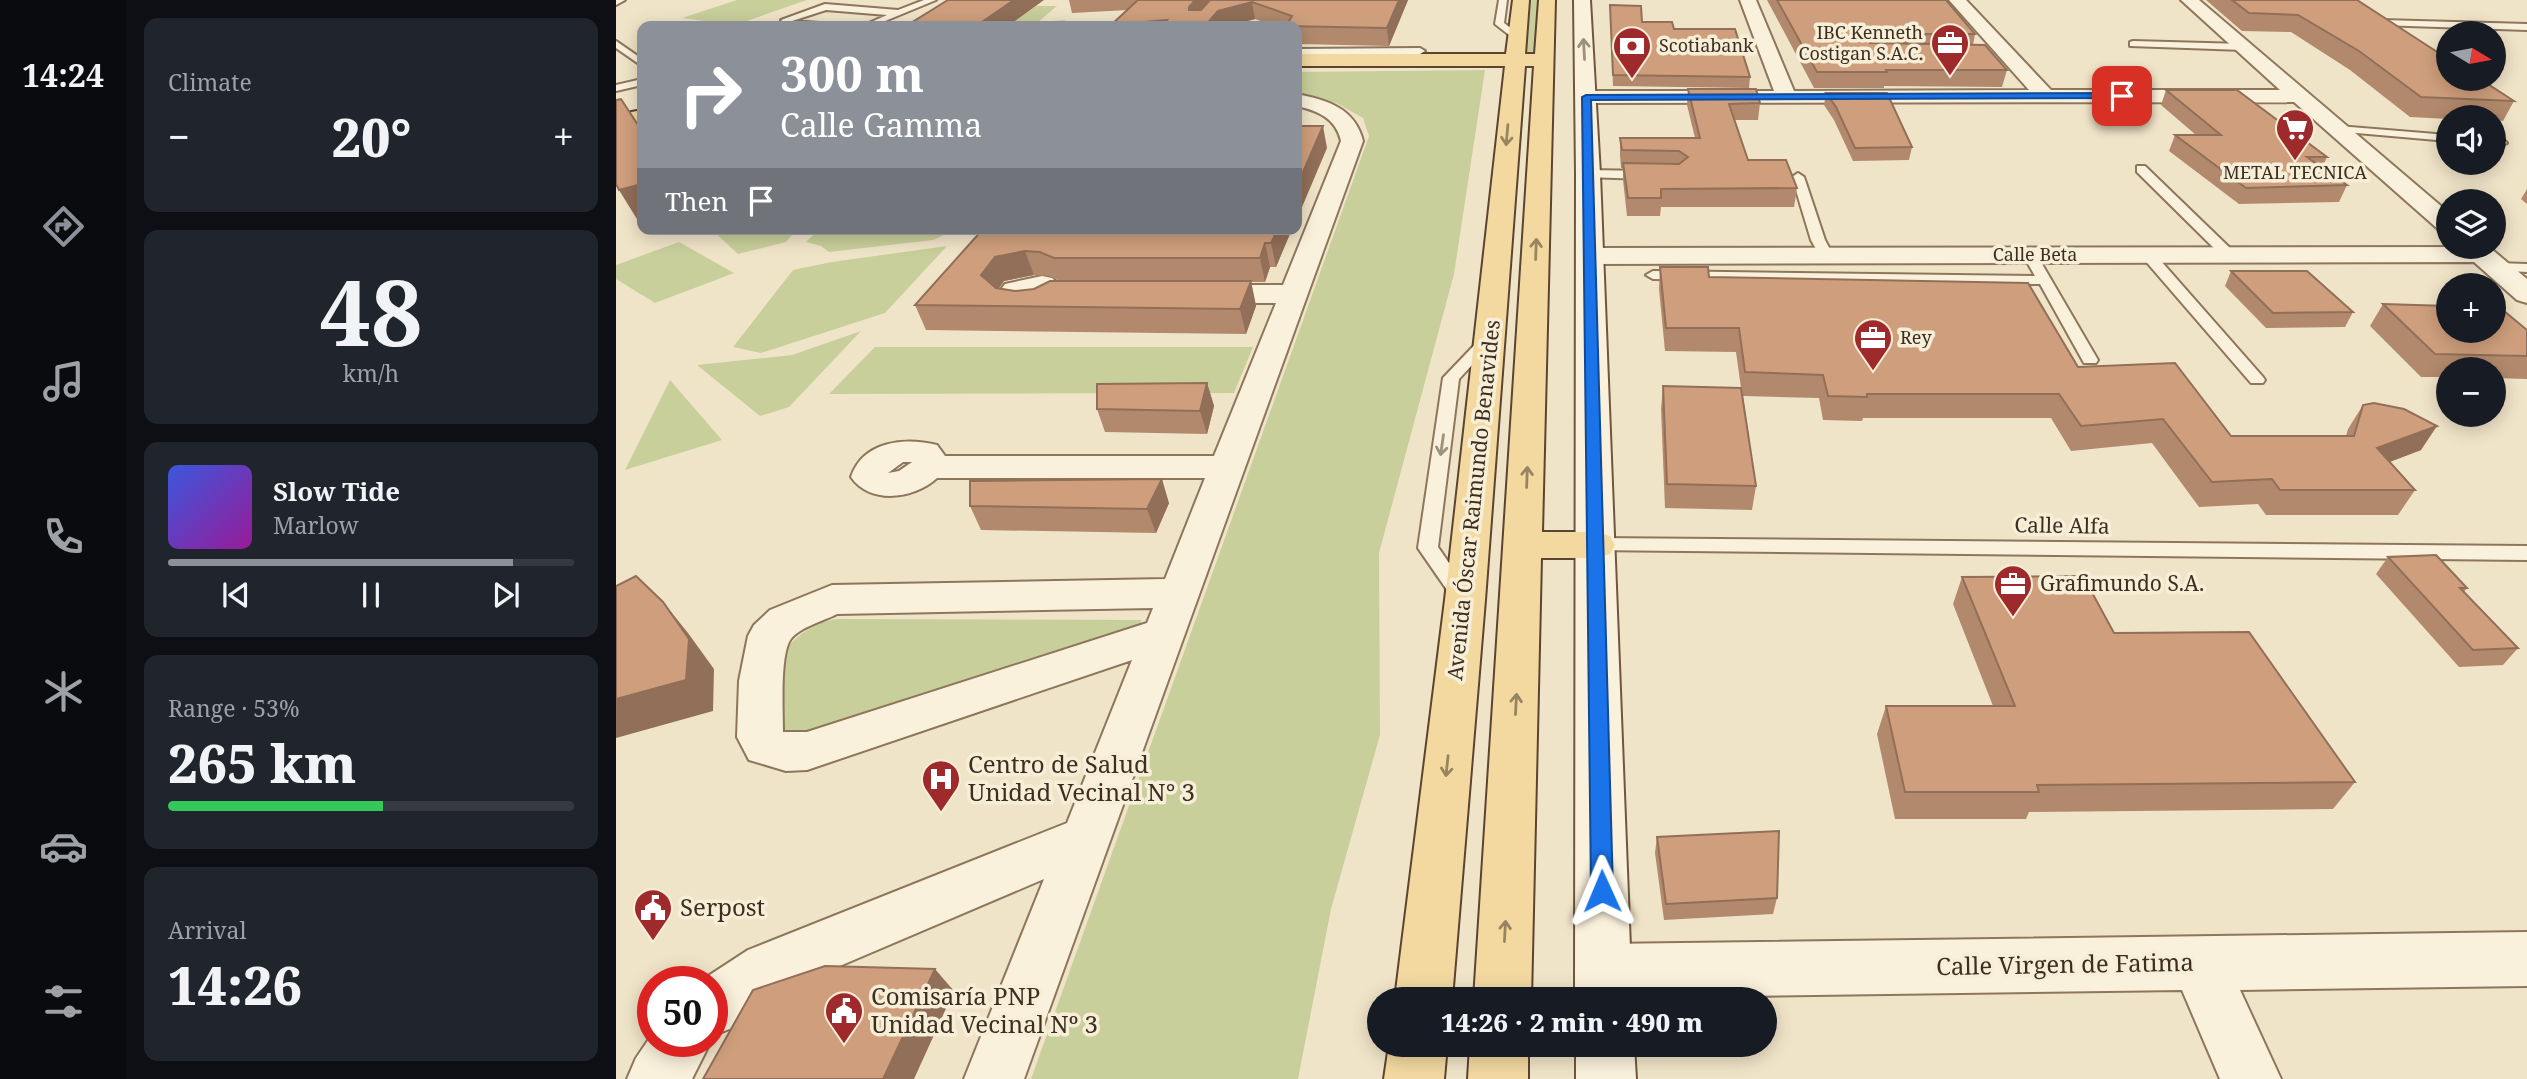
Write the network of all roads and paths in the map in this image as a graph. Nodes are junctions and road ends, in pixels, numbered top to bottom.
1 (621, 0) edge
2 (932, 0) edge
3 (1503, 0) edge
4 (1521, 0) edge
5 (1548, 0) edge
6 (1582, 0) edge
7 (1748, 0) edge
8 (1957, 0) edge
9 (2189, 0) edge
10 (616, 2) edge
11 (898, 13) junction
12 (786, 21) edge
13 (878, 21) edge
14 (2382, 23) edge
15 (2527, 27) edge
16 (1517, 36) junction
17 (616, 44) edge
18 (2133, 44) dead end
19 (2243, 47) junction
20 (1420, 51) dead end
21 (1302, 52) edge
22 (637, 60) edge
23 (1302, 60) edge
24 (1529, 64) junction
25 (1302, 68) edge
26 (637, 83) edge
27 (616, 88) edge
28 (1786, 96) junction
29 (2045, 96) junction
30 (2300, 96) junction
31 (1586, 97) junction
32 (1302, 102) edge
33 (637, 117) edge
34 (616, 122) edge
35 (637, 125) edge
36 (616, 129) edge
37 (2338, 129) junction
38 (2436, 137) edge
39 (2141, 169) dead end
40 (1798, 177) dead end
41 (1588, 178) junction
42 (1663, 179) edge
43 (2436, 215) edge
44 (2228, 254) junction
45 (1826, 255) junction
46 (2030, 255) junction
47 (2148, 255) junction
48 (1590, 256) junction
49 (2436, 256) edge
50 (2486, 259) edge
51 (2494, 259) edge
52 (2527, 268) edge
53 (1653, 275) dead end
54 (2046, 280) junction
55 (1171, 294) edge
56 (2527, 294) edge
57 (1293, 295) junction
58 (2090, 360) dead end
59 (2257, 380) dead end
60 (929, 467) dead end
61 (1228, 467) junction
62 (1524, 545) junction
63 (1596, 545) junction
64 (2527, 554) edge
65 (1180, 593) junction
66 (1164, 633) junction
67 (1084, 842) junction
68 (2527, 959) edge
69 (2198, 963) junction
70 (1603, 985) edge
71 (1424, 987) edge
72 (1503, 987) edge
73 (728, 994) edge
74 (671, 1057) edge
75 (1417, 1057) edge
76 (1499, 1057) edge
77 (1605, 1057) edge
78 (657, 1079) edge
79 (994, 1079) edge
80 (1414, 1079) edge
81 (1498, 1079) edge
82 (1606, 1079) edge
83 (2251, 1079) edge

1 - 10 lane
2 - 11 lane
3 - 16 lane
4 - 16 main road, Avenida Óscar Raimundo Benavides
5 - 24 main road, Avenida Óscar Raimundo Benavides
31 -> 6 street
7 - 28 street
8 - 29 street
9 - 19 street
11 - 12 lane
11 - 13 lane
14 - 15 lane
16 - 24 main road, Avenida Óscar Raimundo Benavides
17 - 22 lane
18 - 19 lane
19 - 30 street
20 - 21 lane
23 - 24 main road
24 - 25 main road
62 -> 24 main road, Avenida Óscar Raimundo Benavides
24 -> 71 main road, Avenida Óscar Raimundo Benavides
26 - 27 lane
28 - 29 street
28 - 31 street
29 - 30 street
30 - 37 street
31 - 41 street
32 - 57 street
33 - 34 main road
35 - 36 main road
37 - 38 lane
37 - 43 street
39 - 44 lane
40 - 45 lane
41 - 42 lane
41 - 48 street
44 - 47 street, Calle Beta
44 - 49 street, Calle Beta
45 - 46 street, Calle Beta
45 - 48 street, Calle Beta
46 - 47 street, Calle Beta
46 - 54 lane
47 - 59 lane
48 - 63 street
50 - 56 street
51 - 52 lane
53 - 54 lane
54 - 58 lane
55 - 57 street
57 - 61 street
60 - 61 street
61 - 65 street
62 - 63 main road
72 -> 62 main road, Avenida Óscar Raimundo Benavides
63 - 64 lane, Calle Alfa
63 - 70 street
65 - 66 street
65 - 66 street
66 - 67 street
67 - 73 street
67 - 79 street
68 - 69 street, Calle Virgen de Fatima
69 - 70 street, Calle Virgen de Fatima
69 - 83 street
74 - 78 street
75 - 80 main road
76 - 81 main road
77 - 82 street

